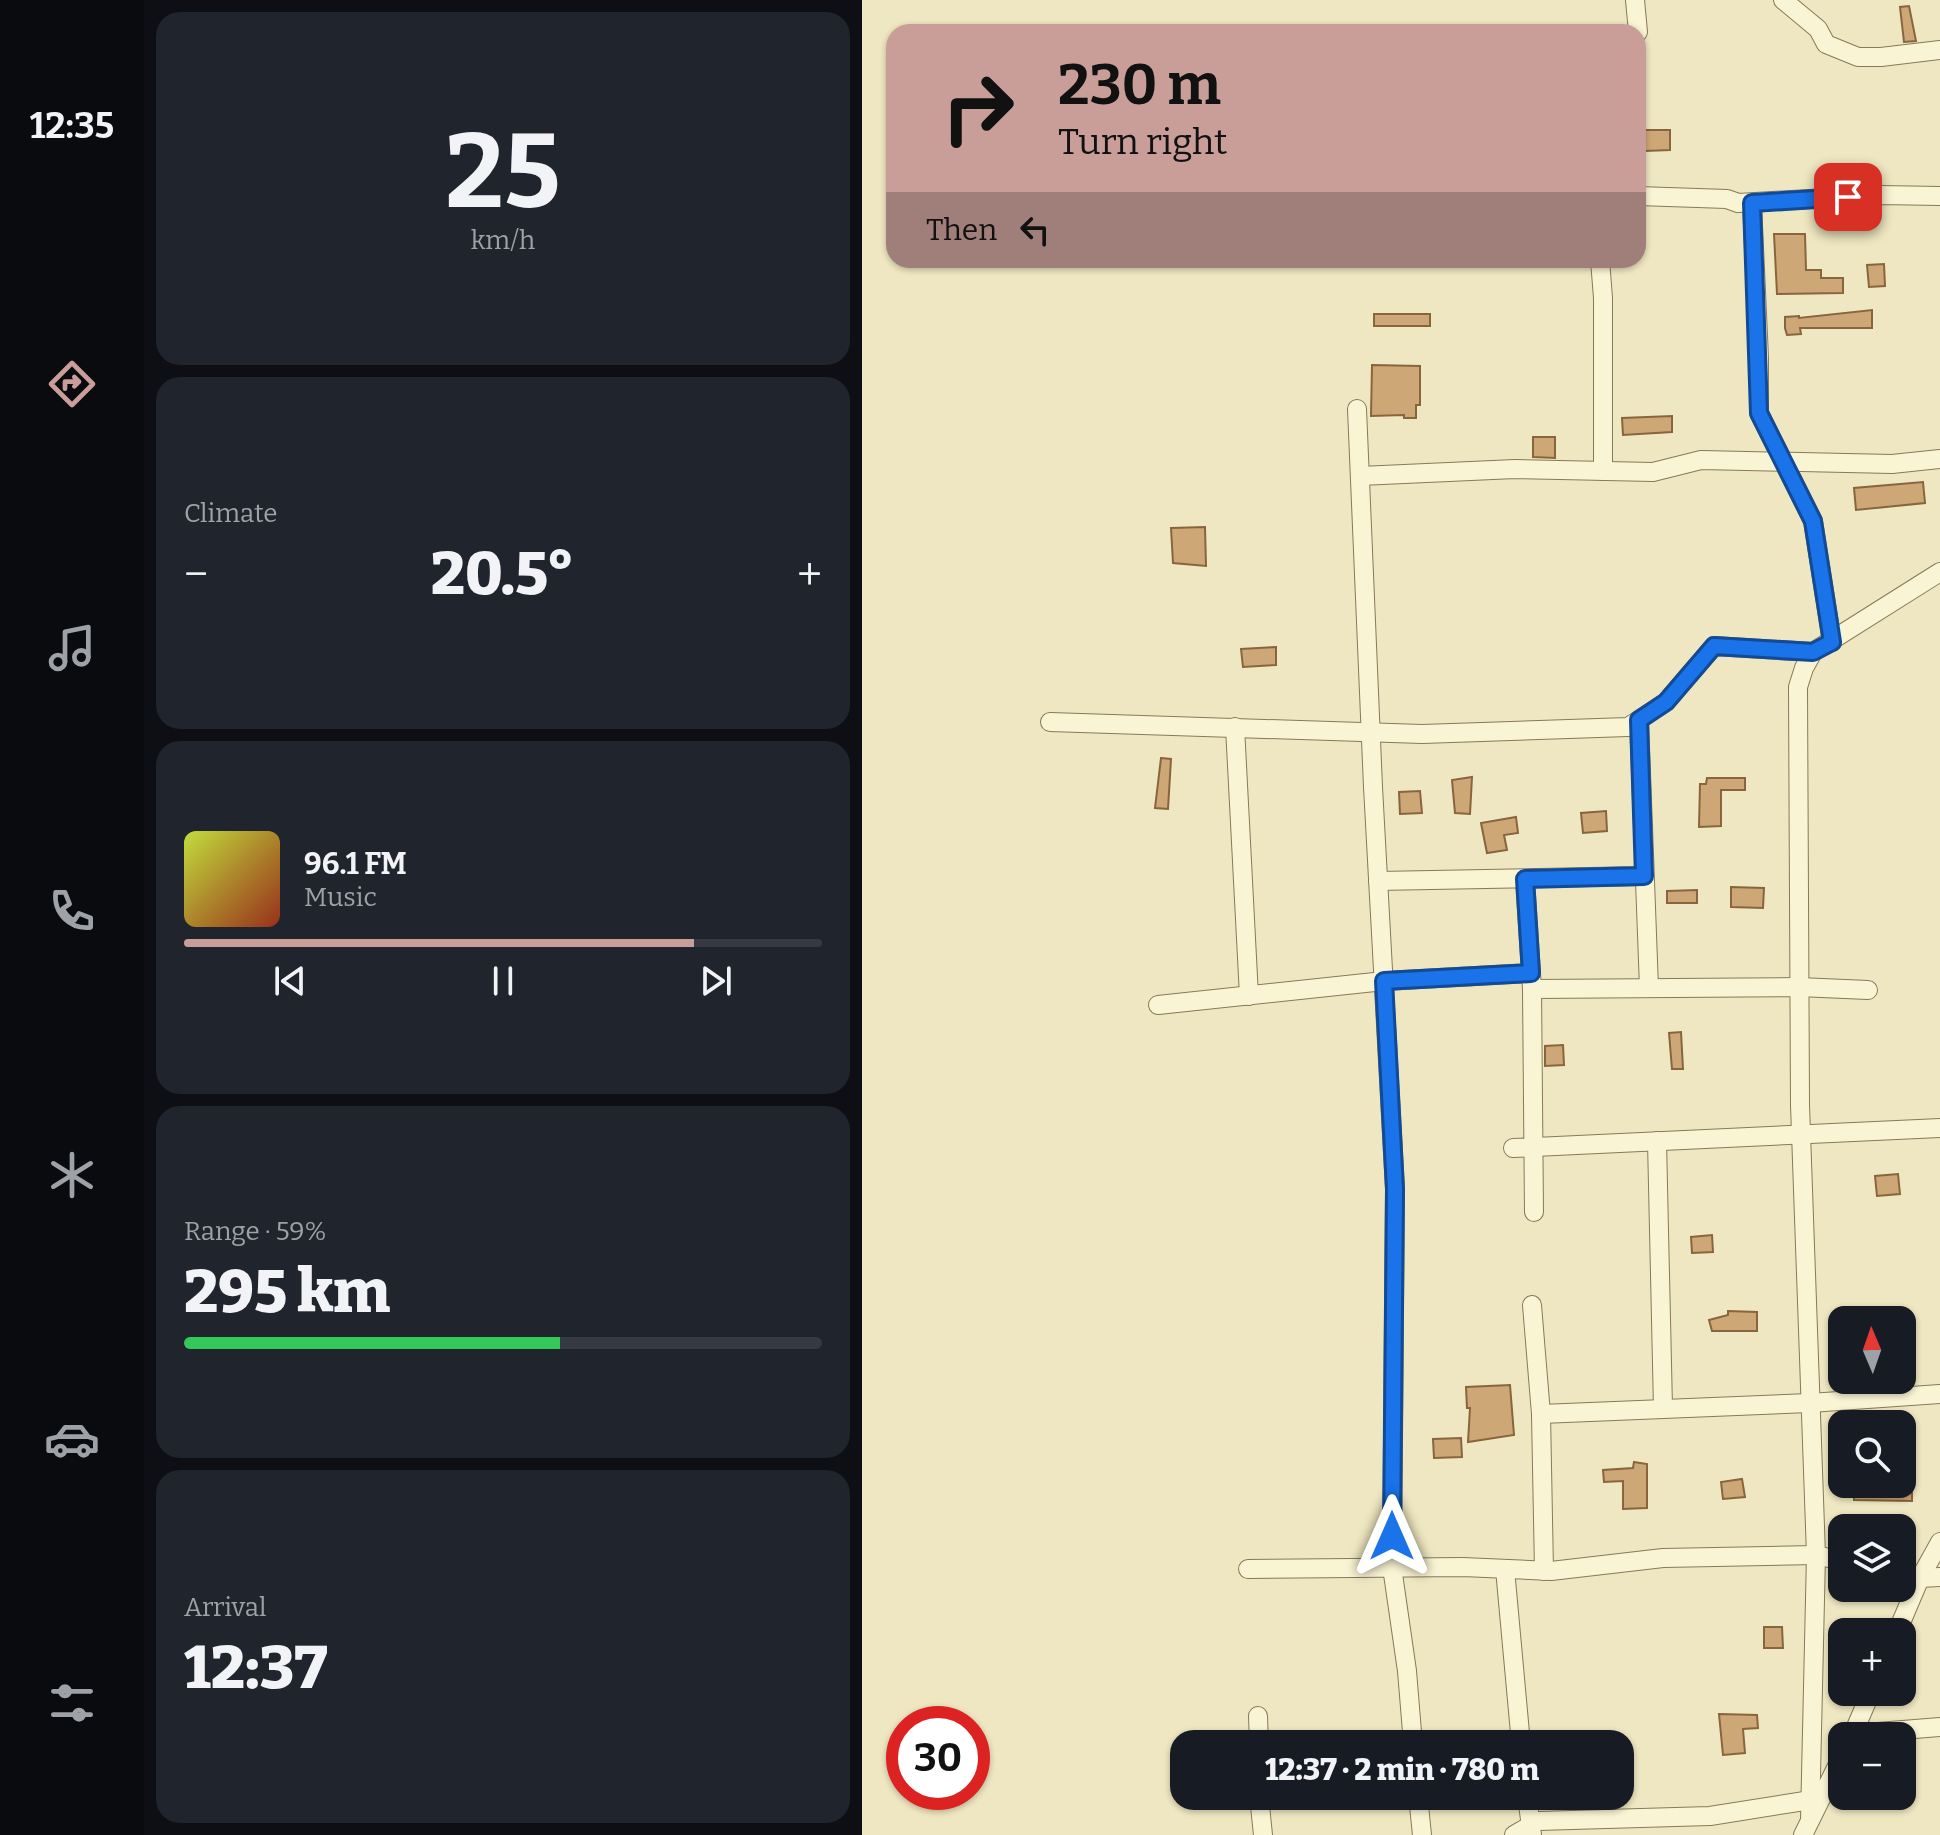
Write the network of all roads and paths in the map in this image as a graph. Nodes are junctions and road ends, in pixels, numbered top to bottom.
1 (1635, 0) edge
2 (1783, 0) edge
3 (1637, 24) edge
4 (1940, 50) edge
5 (1646, 196) edge
6 (1940, 196) edge
7 (1752, 203) junction
8 (1601, 268) edge
9 (1357, 409) dead end
10 (1940, 459) edge
11 (1785, 463) junction
12 (1603, 471) junction
13 (1360, 476) junction
14 (1940, 572) edge
15 (1832, 642) junction
16 (1813, 652) junction
17 (1639, 720) junction
18 (1050, 722) dead end
19 (1235, 727) junction
20 (1371, 732) junction
21 (1644, 876) junction
22 (1525, 879) junction
23 (1378, 881) junction
24 (1384, 981) junction
25 (1531, 981) junction
26 (1799, 987) junction
27 (1649, 988) junction
28 (1868, 990) dead end
29 (1249, 996) junction
30 (1158, 1005) dead end
31 (1940, 1128) edge
32 (1801, 1133) junction
33 (1657, 1141) junction
34 (1532, 1147) junction
35 (1513, 1148) dead end
36 (1534, 1212) dead end
37 (1532, 1305) dead end
38 (1940, 1394) edge
39 (1810, 1403) junction
40 (1663, 1408) junction
41 (1541, 1414) junction
42 (1940, 1542) edge
43 (1816, 1555) junction
44 (1828, 1558) edge
45 (1392, 1567) junction
46 (1248, 1569) dead end
47 (1505, 1569) junction
48 (1916, 1570) edge
49 (1544, 1571) junction
50 (1916, 1576) edge
51 (1940, 1577) edge
52 (1258, 1716) dead end
53 (1940, 1727) edge
54 (1916, 1729) edge
55 (1258, 1730) edge
56 (1412, 1730) edge
57 (1520, 1730) edge
58 (1828, 1785) edge
59 (1811, 1800) junction
60 (1260, 1810) edge
61 (1419, 1810) edge
62 (1526, 1810) edge
63 (1807, 1828) edge
64 (1525, 1832) edge
65 (1263, 1835) edge
66 (1422, 1835) edge

1 - 3 street
2 - 4 street
5 - 7 street
6 - 7 street
7 - 11 street
8 - 12 street
9 - 13 street
10 - 11 street
11 - 12 street
11 - 15 street
12 - 13 street
13 - 20 street
14 - 15 street
15 - 16 street
16 - 17 street
16 - 26 street
17 - 20 street
17 - 21 street
18 - 19 street
19 - 20 street
19 - 29 street
20 - 23 street
21 - 22 street
21 - 27 street
22 - 23 street
22 - 25 street
23 - 24 street
24 - 25 street
24 - 29 street
24 - 45 street
25 - 27 street
25 - 34 street
26 - 27 street
26 - 28 street
26 - 32 street
29 - 30 street
31 - 32 street
32 - 33 street
32 - 39 street
33 - 34 street
33 - 40 street
34 - 35 street
34 - 36 street
37 - 41 street
38 - 39 street
39 - 40 street
39 - 43 street
40 - 41 street
41 - 49 street
42 - 48 street
43 - 44 street
43 - 49 street
43 - 59 street
45 - 46 street
45 - 47 street
45 - 56 street
47 - 49 street
47 - 57 street
50 - 51 street
52 - 55 street
53 - 54 street
58 - 63 street
59 - 63 street
59 - 64 street
60 - 65 street
61 - 66 street
62 - 64 street

